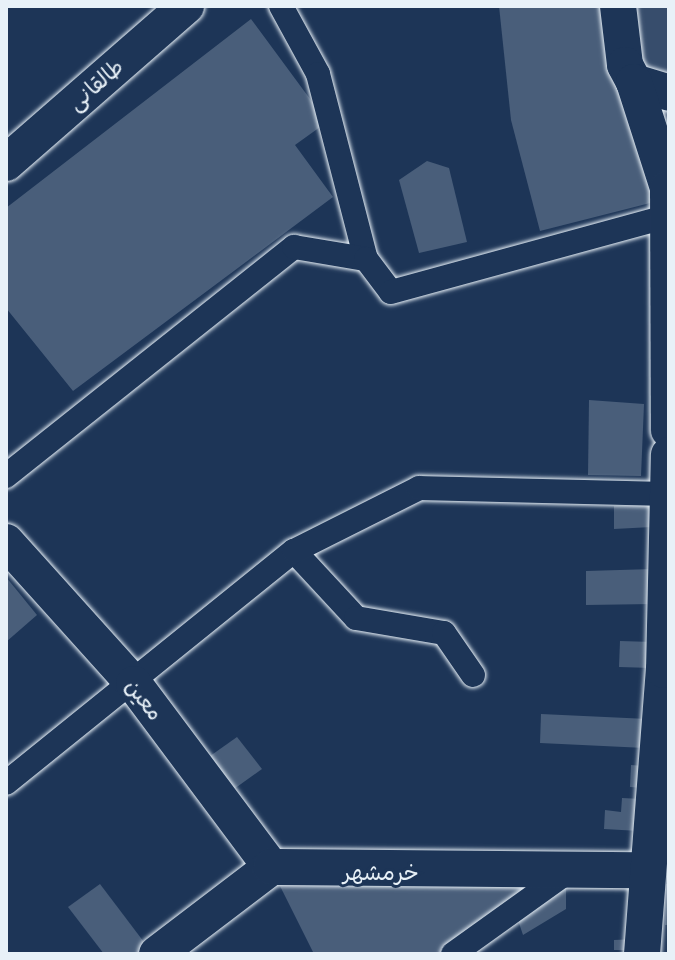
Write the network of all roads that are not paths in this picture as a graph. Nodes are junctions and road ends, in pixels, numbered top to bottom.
1 (187, 6) edge
2 (281, 6) edge
3 (618, 6) edge
4 (634, 82) junction
5 (669, 93) edge
6 (6, 163) edge
7 (668, 216) edge
8 (366, 259) junction
9 (669, 430) edge
10 (669, 455) edge
11 (6, 476) edge
12 (666, 494) junction
13 (6, 542) edge
14 (294, 551) junction
15 (666, 670) edge
16 (473, 675) dead end
17 (134, 684) junction
18 (6, 783) edge
19 (659, 832) edge
20 (282, 866) junction
21 (641, 870) junction
22 (566, 873) junction
23 (157, 954) edge
24 (453, 954) edge
25 (642, 954) edge

1 - 6 street, طالقانی
2 - 8 street
3 - 4 street
4 - 5 street
4 - 7 street
7 - 8 street
7 - 9 street
8 - 11 street
10 - 12 street
12 - 14 street
12 - 15 street
13 - 17 street, معین
14 - 16 street
14 - 17 street
15 - 19 street
17 - 18 street
17 - 20 street, معین
19 - 21 street
20 - 21 street, خرمشهر
20 - 22 street, خرمشهر
20 - 23 street
21 - 22 street, خرمشهر
21 - 25 street
22 - 24 street

